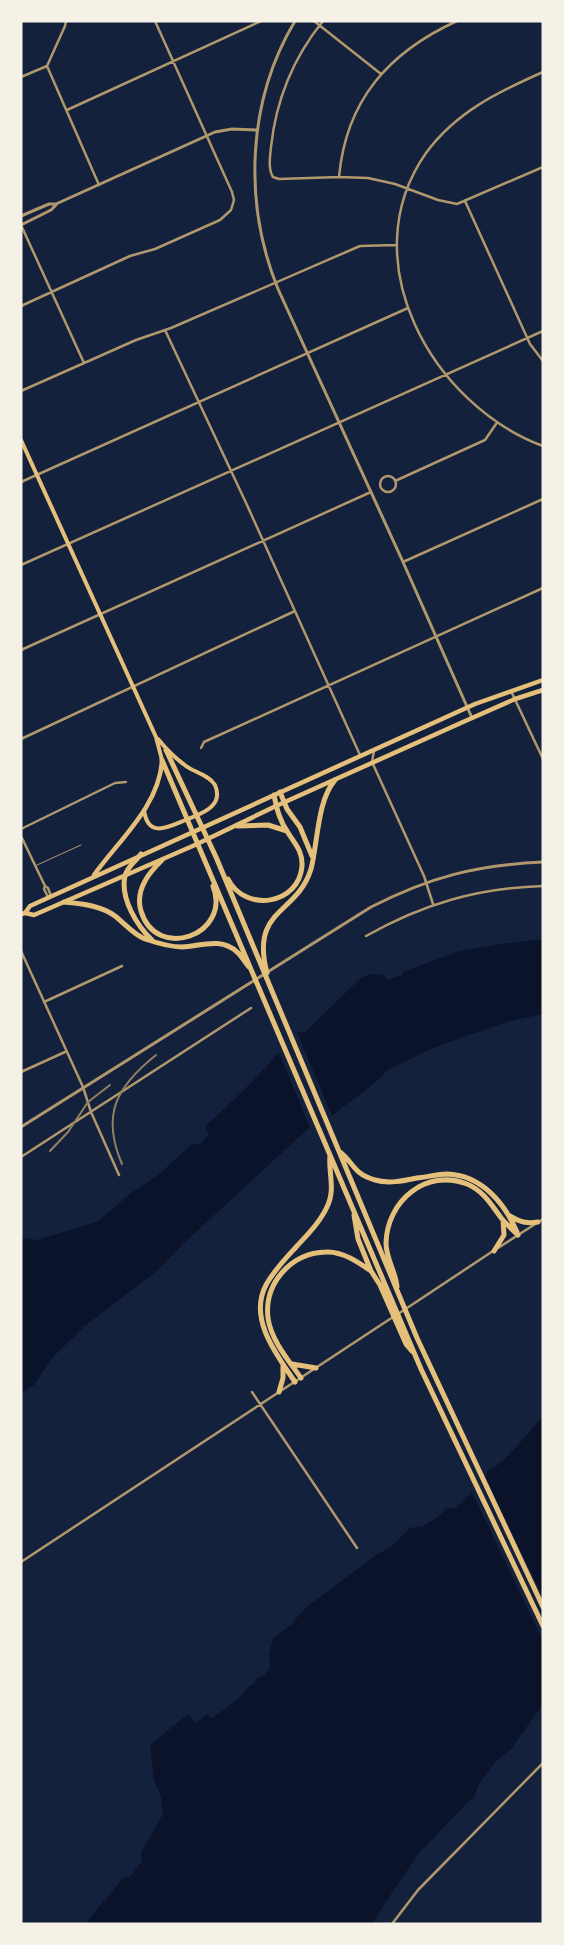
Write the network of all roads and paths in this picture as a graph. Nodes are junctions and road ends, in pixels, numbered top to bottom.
1 (66, 21) edge
2 (156, 21) edge
3 (261, 21) edge
4 (295, 21) edge
5 (314, 21) edge
6 (323, 21) edge
7 (457, 21) edge
8 (319, 26) junction
9 (174, 61) junction
10 (47, 66) junction
11 (543, 72) edge
12 (381, 74) junction
13 (21, 77) edge
14 (67, 110) junction
15 (258, 130) junction
16 (207, 136) junction
17 (543, 167) edge
18 (339, 177) junction
19 (99, 185) junction
20 (408, 188) junction
21 (466, 201) junction
22 (56, 204) junction
23 (21, 216) edge
24 (21, 225) edge
25 (396, 245) junction
26 (275, 283) junction
27 (52, 292) junction
28 (21, 306) edge
29 (408, 308) junction
30 (165, 330) junction
31 (543, 331) edge
32 (528, 338) junction
33 (308, 354) junction
34 (543, 361) edge
35 (84, 363) junction
36 (444, 375) junction
37 (21, 391) edge
38 (200, 402) junction
39 (339, 422) junction
40 (497, 423) junction
41 (21, 440) edge
42 (543, 446) edge
43 (230, 470) junction
44 (37, 474) junction
45 (396, 481) junction
46 (21, 482) edge
47 (371, 492) junction
48 (543, 499) edge
49 (263, 540) junction
50 (68, 544) junction
51 (403, 562) junction
52 (21, 565) edge
53 (543, 588) edge
54 (295, 611) junction
55 (101, 614) junction
56 (436, 636) junction
57 (21, 650) edge
58 (543, 680) edge
59 (328, 685) junction
60 (134, 686) junction
61 (511, 690) junction
62 (543, 690) edge
63 (515, 699) junction
64 (467, 708) junction
65 (472, 718) junction
66 (156, 737) junction
67 (21, 739) edge
68 (201, 748) dead end
69 (375, 749) junction
70 (166, 750) junction
71 (360, 755) junction
72 (543, 759) edge
73 (162, 760) junction
74 (372, 762) junction
75 (334, 780) junction
76 (126, 782) dead end
77 (280, 792) junction
78 (274, 795) junction
79 (284, 803) junction
80 (276, 806) junction
81 (144, 810) junction
82 (237, 826) junction
83 (21, 829) edge
84 (287, 831) junction
85 (21, 836) edge
86 (81, 845) dead end
87 (141, 854) junction
88 (312, 856) junction
89 (216, 857) junction
90 (162, 860) junction
91 (206, 861) junction
92 (543, 862) edge
93 (35, 866) junction
94 (93, 876) junction
95 (125, 876) junction
96 (426, 882) junction
97 (543, 886) edge
98 (49, 896) junction
99 (64, 902) junction
100 (433, 904) junction
101 (23, 913) edge
102 (366, 936) dead end
103 (152, 940) junction
104 (21, 951) edge
105 (263, 965) junction
106 (122, 966) dead end
107 (252, 970) junction
108 (44, 1002) junction
109 (250, 1008) dead end
110 (66, 1052) junction
111 (21, 1072) edge
112 (82, 1087) junction
113 (91, 1112) junction
114 (21, 1127) edge
115 (339, 1152) junction
116 (330, 1154) junction
117 (21, 1157) edge
118 (119, 1176) dead end
119 (354, 1212) junction
120 (510, 1216) junction
121 (502, 1220) junction
122 (540, 1220) edge
123 (518, 1235) junction
124 (494, 1251) junction
125 (371, 1271) junction
126 (394, 1279) junction
127 (382, 1284) junction
128 (292, 1364) junction
129 (283, 1366) junction
130 (316, 1368) junction
131 (301, 1378) junction
132 (295, 1382) junction
133 (252, 1392) dead end
134 (279, 1392) junction
135 (260, 1405) junction
136 (357, 1548) dead end
137 (21, 1562) edge
138 (543, 1607) edge
139 (543, 1626) edge
140 (543, 1763) edge
141 (392, 1924) edge

1 - 10 street
2 - 9 street
3 - 9 street
4 - 15 street
5 - 8 street
6 - 8 street
7 - 12 street
8 - 12 street
8 - 18 street
9 - 14 street
9 - 16 street
10 - 13 street
10 - 14 street
11 - 20 street
12 - 18 street
14 - 19 street
15 - 16 street
15 - 26 street
16 - 19 street
16 - 27 street
17 - 21 street
18 - 20 street
19 - 22 street
20 - 21 street
20 - 25 street
21 - 32 street
22 - 23 street
22 - 24 street
24 - 27 street
25 - 26 street
25 - 29 street
26 - 30 street
26 - 33 street
27 - 28 street
27 - 35 street
29 - 33 street
29 - 36 street
30 - 35 street
30 - 38 street
31 - 32 street
32 - 34 street
32 - 36 street
33 - 38 street
33 - 39 street
35 - 37 street
36 - 39 street
36 - 40 street
38 - 43 street
38 - 44 street
39 - 43 street
39 - 47 street
40 - 42 street
40 - 45 street
41 - 44 main road
43 - 49 street
43 - 50 street
44 - 46 street
44 - 50 main road
45 - 45 street
47 - 49 street
47 - 51 street
48 - 51 street
49 - 54 street
49 - 55 street
50 - 52 street
50 - 55 main road
51 - 56 street
53 - 56 street
54 - 59 street
54 - 60 street
55 - 57 street
55 - 60 main road
56 - 59 street
56 - 64 street
58 - 61 main road
59 - 68 street
59 - 71 street
60 - 66 main road
60 - 67 street
61 - 63 street
61 - 64 main road
62 - 63 main road
63 - 65 main road
63 - 72 street
64 - 65 street
64 - 69 main road
65 - 74 main road
66 - 70 main road
66 - 73 main road
69 - 71 main road
69 - 74 street
70 - 81 main road
70 - 89 highway
71 - 77 main road
73 - 81 main road
73 - 91 highway
74 - 75 main road
74 - 96 street
75 - 79 main road
75 - 88 highway
76 - 83 street
77 - 78 main road
77 - 79 highway
78 - 80 highway
78 - 87 main road
79 - 80 main road
79 - 88 highway
80 - 82 main road
80 - 84 highway
81 - 94 main road
82 - 84 highway
82 - 90 main road
84 - 89 highway
85 - 93 street
86 - 93 lane
87 - 94 main road
87 - 95 highway
88 - 105 highway
89 - 105 highway
90 - 91 highway
90 - 95 main road
91 - 107 highway
92 - 96 street
93 - 98 street
94 - 98 main road
95 - 99 main road
95 - 103 highway
96 - 100 street
96 - 112 street
97 - 100 street
98 - 101 main road
99 - 101 main road
99 - 103 highway
100 - 102 street
103 - 107 highway
104 - 108 street
105 - 115 highway
106 - 108 street
107 - 116 highway
108 - 110 street
109 - 113 street
110 - 111 street
110 - 112 street
112 - 113 street
112 - 114 street
113 - 117 street
113 - 118 street
115 - 120 highway
115 - 126 highway
116 - 119 highway
116 - 129 highway
119 - 125 highway
119 - 127 highway
120 - 122 highway
120 - 123 highway
121 - 123 highway
121 - 124 highway
121 - 126 highway
122 - 123 street
123 - 124 street
124 - 130 street
125 - 127 highway
125 - 128 highway
126 - 138 highway
127 - 139 highway
128 - 130 highway
128 - 131 highway
129 - 132 highway
129 - 134 highway
130 - 131 street
131 - 132 street
132 - 134 street
133 - 135 street
134 - 135 street
135 - 136 street
135 - 137 street
140 - 141 street

